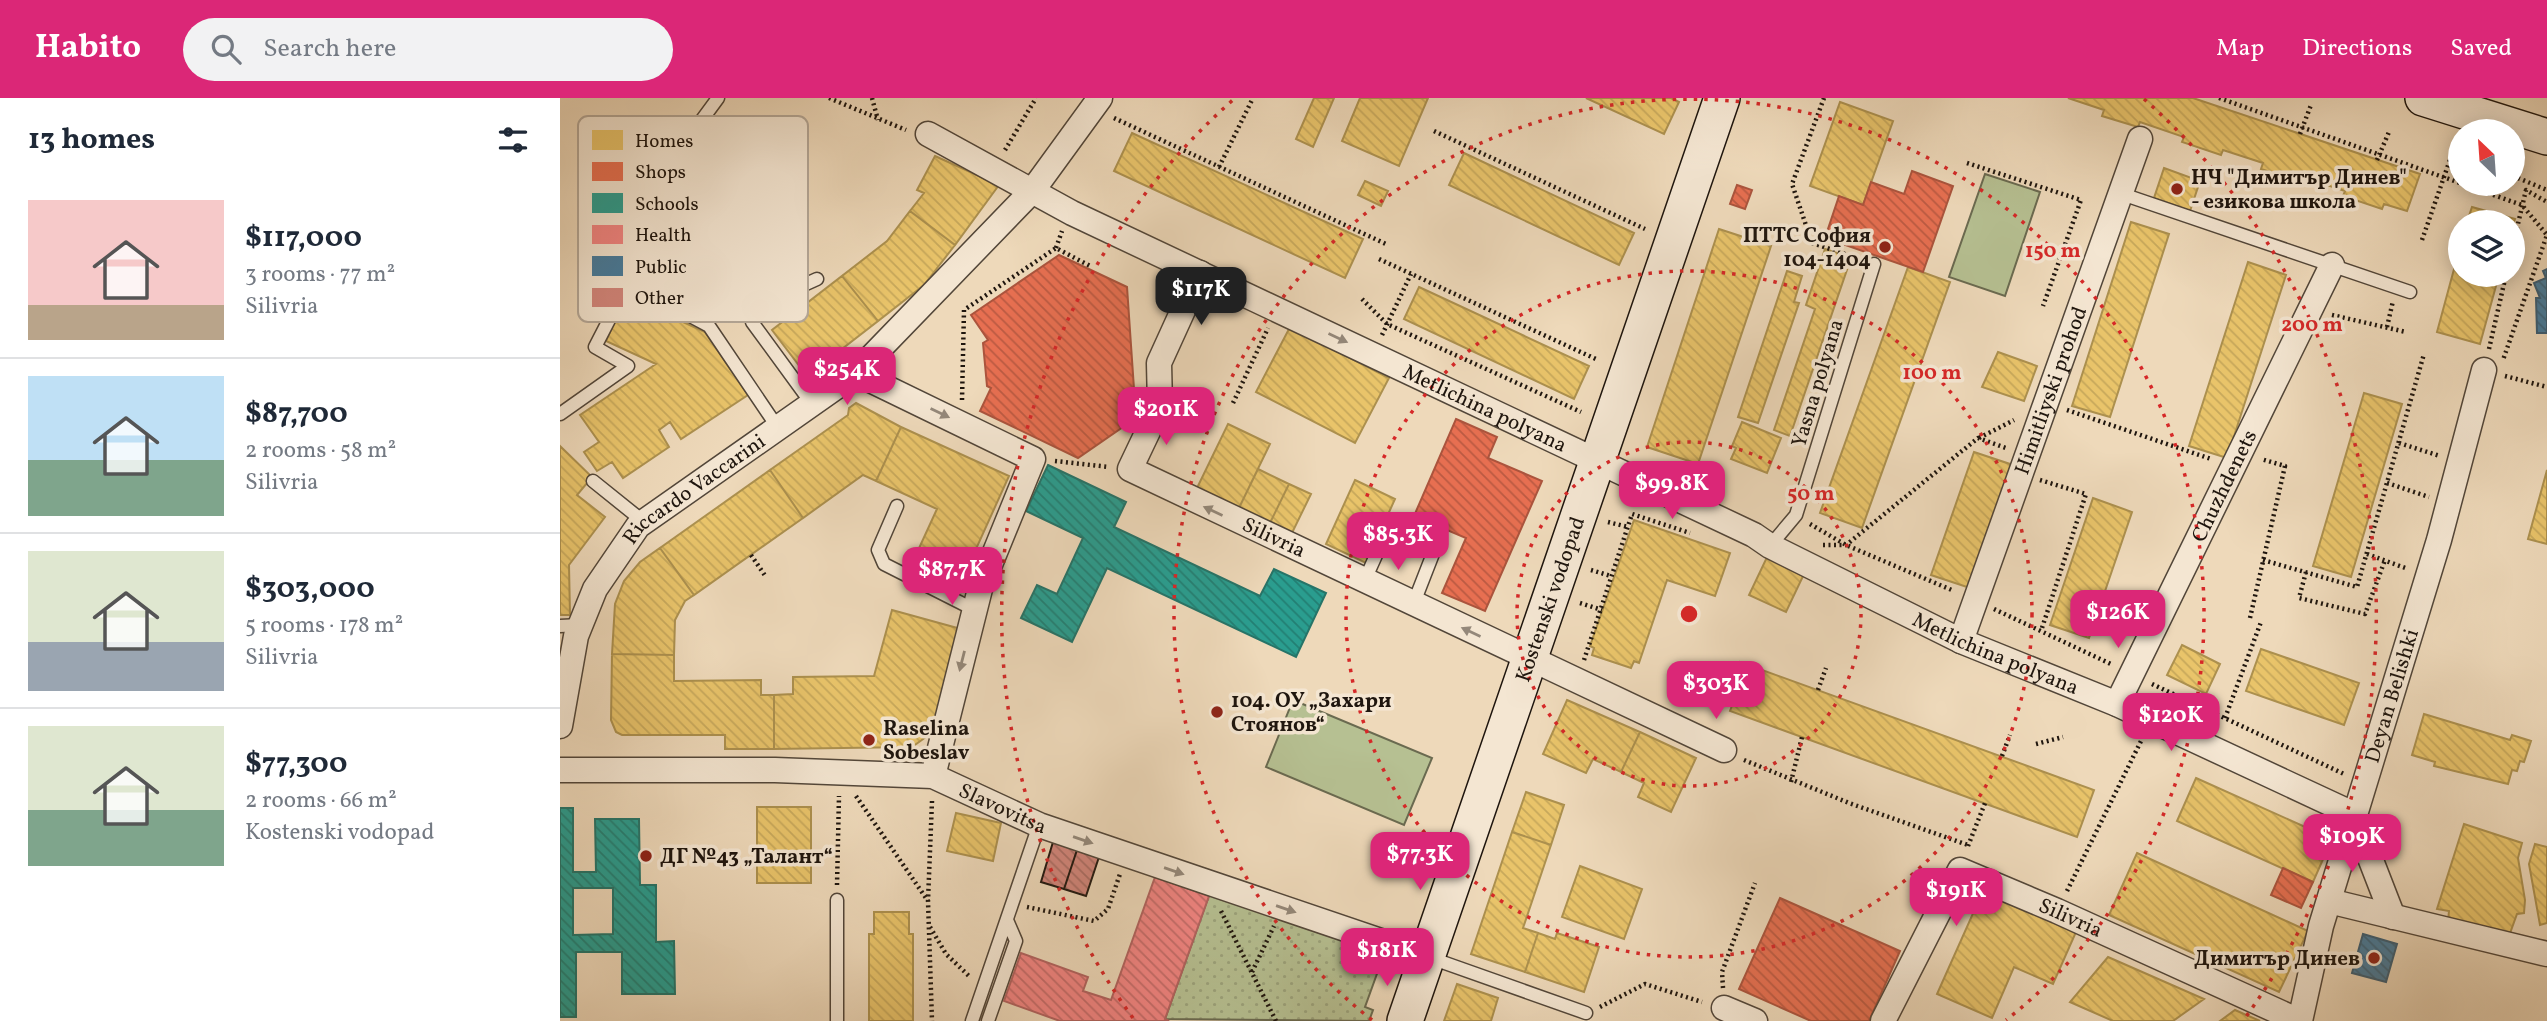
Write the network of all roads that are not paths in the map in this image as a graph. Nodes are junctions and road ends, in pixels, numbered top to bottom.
1 (718, 98) edge
2 (1722, 98) edge
3 (2485, 98) edge
4 (2436, 102) edge
5 (1097, 103) edge
6 (705, 116) edge
7 (928, 134) road end
8 (2547, 137) edge
9 (2140, 139) dead end
10 (1033, 190) junction
11 (2122, 194) junction
12 (1874, 264) road end
13 (2332, 265) junction
14 (1200, 273) junction
15 (817, 279) dead end
16 (808, 283) edge
17 (2410, 292) dead end
18 (608, 322) edge
19 (701, 322) edge
20 (752, 322) edge
21 (2484, 370) road end
22 (856, 373) junction
23 (812, 404) junction
24 (560, 414) edge
25 (778, 428) junction
26 (1595, 460) junction
27 (593, 481) dead end
28 (898, 506) dead end
29 (644, 522) junction
30 (1770, 546) junction
31 (1364, 582) junction
32 (1413, 604) junction
33 (975, 610) junction
34 (570, 626) edge
35 (1961, 640) junction
36 (1529, 659) junction
37 (2117, 704) junction
38 (560, 726) edge
39 (1724, 750) dead end
40 (560, 770) edge
41 (933, 776) junction
42 (2353, 814) junction
43 (1039, 825) junction
44 (837, 900) road end
45 (2329, 901) junction
46 (2393, 917) junction
47 (1007, 920) junction
48 (2547, 954) edge
49 (1428, 957) junction
50 (1724, 1008) road end
51 (1586, 1013) road end
52 (837, 1021) edge
53 (972, 1021) edge
54 (988, 1021) edge
55 (1405, 1021) edge
56 (1755, 1021) edge
57 (1883, 1021) edge
58 (2300, 1021) edge

1 - 6 lane
2 - 26 street, Kostenski vodopad
3 - 4 street
4 - 8 street
5 - 10 street, Riccardo Vaccarini
7 - 10 street, Metlichina polyana
9 - 11 street, Himitliyski prohod
10 - 14 street, Metlichina polyana
10 - 22 street, Riccardo Vaccarini
11 - 13 lane
11 - 35 street, Himitliyski prohod
12 - 30 lane, Yasna polyana
13 - 17 lane
13 - 37 street, Chuzhdenets
14 -> 26 street, Metlichina polyana
31 -> 14 street, Silivria
15 - 16 lane
18 - 24 lane
19 - 25 lane
20 - 23 lane
21 - 42 street, Deyan Belishki
22 - 23 street, Riccardo Vaccarini
22 -> 33 street
23 - 25 street, Riccardo Vaccarini
25 - 29 street, Riccardo Vaccarini
26 - 30 street, Metlichina polyana
26 - 36 street, Kostenski vodopad
27 - 29 lane
28 - 33 lane
29 - 34 street, Riccardo Vaccarini
30 - 35 street, Metlichina polyana
31 - 32 street, Silivria
31 - 32 lane
36 -> 32 street, Silivria
33 -> 41 street
34 - 38 street, Riccardo Vaccarini
35 - 37 street, Metlichina polyana
36 - 39 street, Silivria
36 - 49 street, Kostenski vodopad
37 - 42 street, Metlichina polyana
40 - 41 street, Slavovitsa
41 - 43 street, Slavovitsa
42 - 45 street, Deyan Belishki
42 - 46 street
43 - 47 lane
43 -> 49 street, Slavovitsa
44 - 52 lane
45 - 46 street
45 - 58 street, Deyan Belishki
46 - 48 street
47 - 53 lane
47 - 54 lane
49 - 51 lane
49 - 55 street, Kostenski vodopad
50 - 56 street
57 - 58 street, Silivria

